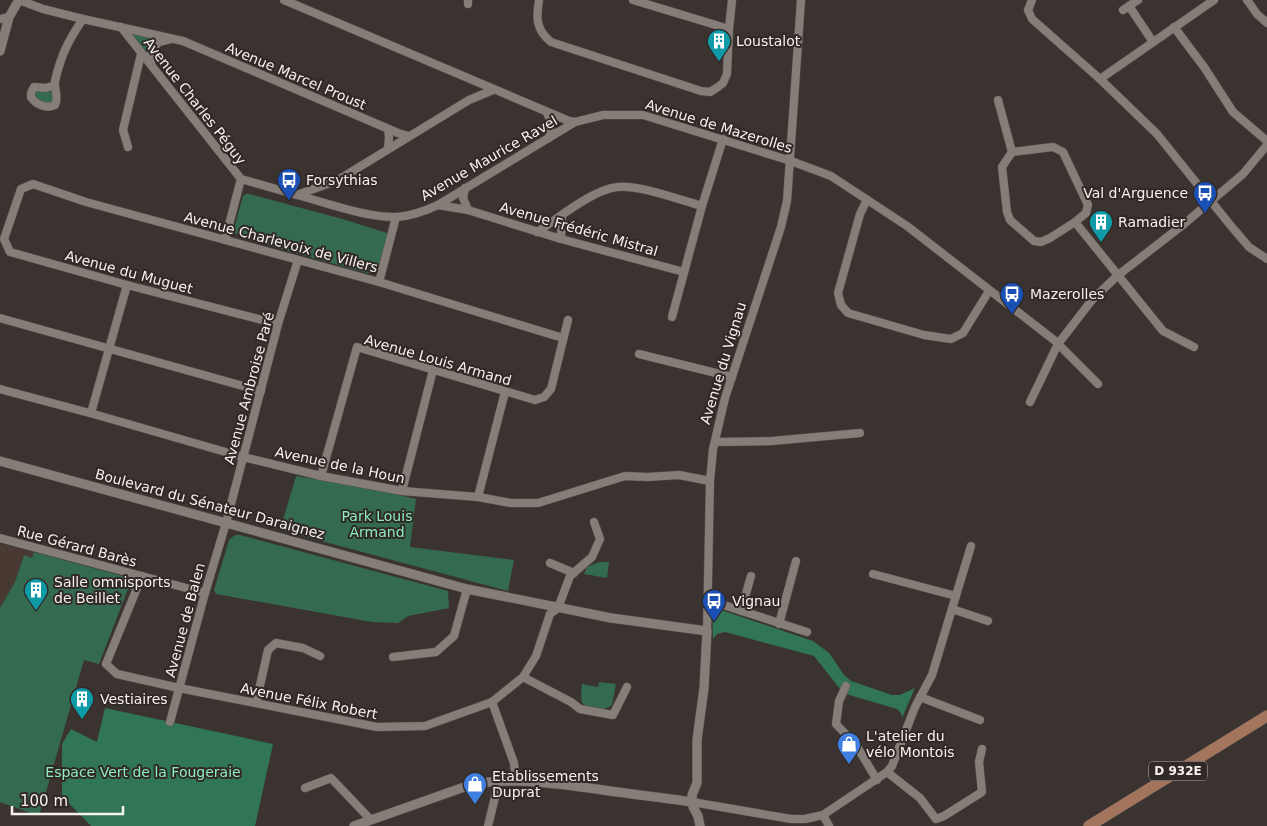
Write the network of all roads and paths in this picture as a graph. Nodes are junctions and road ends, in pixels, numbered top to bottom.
1 (19, 0) edge
2 (38, 0) edge
3 (284, 0) edge
4 (539, 0) edge
5 (633, 0) edge
6 (732, 0) edge
7 (801, 0) edge
8 (1032, 0) edge
9 (1138, 0) edge
10 (1214, 0) edge
11 (1248, 0) edge
12 (43, 9) junction
13 (5, 18) edge
14 (83, 19) junction
15 (1267, 23) edge
16 (121, 27) junction
17 (1174, 28) junction
18 (728, 29) junction
19 (2, 35) edge
20 (173, 38) junction
21 (1153, 42) junction
22 (0, 51) edge
23 (141, 54) junction
24 (150, 64) junction
25 (1100, 79) junction
26 (471, 80) junction
27 (54, 85) dead end
28 (493, 90) junction
29 (468, 100) junction
30 (998, 100) dead end
31 (547, 113) junction
32 (575, 122) junction
33 (388, 129) junction
34 (410, 136) junction
35 (549, 138) junction
36 (723, 139) junction
37 (1267, 141) edge
38 (1267, 145) edge
39 (128, 148) dead end
40 (388, 149) junction
41 (1012, 152) junction
42 (791, 161) junction
43 (241, 179) junction
44 (465, 188) junction
45 (298, 195) junction
46 (867, 200) junction
47 (1211, 200) junction
48 (438, 205) junction
49 (702, 206) junction
50 (468, 210) junction
51 (562, 216) junction
52 (396, 217) junction
53 (12, 218) joint
54 (1075, 222) junction
55 (537, 232) junction
56 (561, 239) junction
57 (225, 240) junction
58 (1267, 259) edge
59 (298, 260) junction
60 (684, 272) junction
61 (1117, 276) junction
62 (379, 282) junction
63 (127, 285) junction
64 (989, 291) junction
65 (672, 317) dead end
66 (0, 318) edge
67 (568, 320) dead end
68 (278, 324) junction
69 (563, 338) junction
70 (1058, 344) junction
71 (1194, 347) dead end
72 (109, 350) junction
73 (639, 354) dead end
74 (433, 370) junction
75 (732, 376) junction
76 (1098, 384) dead end
77 (0, 389) edge
78 (261, 391) junction
79 (505, 392) junction
80 (1030, 402) dead end
81 (91, 413) junction
82 (860, 434) dead end
83 (715, 442) junction
84 (243, 457) junction
85 (0, 460) edge
86 (321, 476) junction
87 (710, 481) junction
88 (402, 491) junction
89 (478, 497) junction
90 (594, 522) dead end
91 (226, 524) junction
92 (0, 538) edge
93 (971, 546) dead end
94 (796, 561) dead end
95 (550, 563) dead end
96 (574, 573) junction
97 (873, 574) dead end
98 (142, 576) junction
99 (751, 576) dead end
100 (467, 589) junction
101 (205, 593) junction
102 (956, 596) junction
103 (708, 600) junction
104 (558, 608) junction
105 (952, 609) junction
106 (741, 611) junction
107 (988, 621) dead end
108 (779, 624) junction
109 (707, 631) junction
110 (806, 632) dead end
111 (320, 656) dead end
112 (393, 658) dead end
113 (522, 677) junction
114 (846, 686) dead end
115 (627, 687) dead end
116 (180, 688) junction
117 (920, 697) junction
118 (492, 702) junction
119 (256, 703) junction
120 (1267, 716) edge
121 (980, 720) dead end
122 (170, 722) dead end
123 (982, 748) dead end
124 (887, 772) junction
125 (877, 780) junction
126 (496, 781) junction
127 (516, 781) junction
128 (305, 788) dead end
129 (692, 802) junction
130 (823, 815) junction
131 (371, 820) junction
132 (354, 826) edge
133 (488, 826) edge
134 (700, 826) edge
135 (829, 826) edge
136 (1089, 826) edge

1 - 12 street, Avenue Marcel Proust
1 - 13 street
2 - 12 street
3 - 26 street
4 - 18 street
5 - 18 street
6 - 18 street
7 - 42 street, Avenue du Vignau
8 - 25 street
9 - 21 street
10 - 17 street
11 - 15 street
12 - 14 street, Avenue Marcel Proust
13 - 19 street
14 - 16 street, Avenue Marcel Proust
14 - 27 street
16 - 20 street, Avenue Marcel Proust
16 - 23 street, Avenue Charles Péguy
17 - 21 street
17 - 37 street
19 - 22 street
20 - 24 street
20 - 33 street, Avenue Marcel Proust
21 - 25 street
23 - 24 street, Avenue Charles Péguy
23 - 39 street
24 - 43 street, Avenue Charles Péguy
25 - 47 street
26 - 28 street
26 - 29 street
28 - 29 street
28 - 31 street
29 - 34 street
30 - 41 street
31 - 32 street
31 - 35 street
32 - 35 street, Avenue Maurice Ravel
32 - 36 street, Avenue de Mazerolles
33 - 34 street, Avenue Marcel Proust
33 - 40 street
34 - 40 street
35 - 44 street, Avenue Maurice Ravel
36 - 42 street, Avenue de Mazerolles
36 - 49 street
38 - 47 street
40 - 45 street
41 - 54 street
41 - 54 street
42 - 46 street, Avenue de Mazerolles
42 - 75 street, Avenue du Vignau
43 - 45 street, Avenue Charles Péguy
43 - 57 street
44 - 48 street, Avenue Maurice Ravel
44 - 50 street
45 - 52 street, Avenue Maurice Ravel
46 - 64 street, Avenue de Mazerolles
46 - 64 street
47 - 58 street
47 - 61 street
48 - 50 street, Avenue Frédéric Mistral
48 - 52 street, Avenue Maurice Ravel
49 - 51 street
49 - 60 street
50 - 55 street, Avenue Frédéric Mistral
51 - 55 street
51 - 56 street
52 - 62 street
53 - 57 street, Avenue Charlevoix de Villers
53 - 63 street, Avenue du Muguet
54 - 61 street
55 - 56 street, Avenue Frédéric Mistral
56 - 60 street, Avenue Frédéric Mistral
57 - 59 street, Avenue Charlevoix de Villers
59 - 62 street, Avenue Charlevoix de Villers
59 - 68 street, Avenue Ambroise Paré
60 - 65 street
61 - 70 street
61 - 71 street
62 - 69 street, Avenue Charlevoix de Villers
63 - 68 street, Avenue du Muguet
63 - 72 street
64 - 70 street, Avenue de Mazerolles
66 - 72 street
67 - 69 street
68 - 78 street, Avenue Ambroise Paré
69 - 79 street, Avenue Louis Armand
70 - 76 street, Avenue de Mazerolles
70 - 80 street
72 - 78 street
72 - 81 street
73 - 75 street
74 - 79 street, Avenue Louis Armand
74 - 86 street, Avenue Louis Armand
74 - 88 street
75 - 83 street, Avenue du Vignau
77 - 81 street, Avenue de la Houn
78 - 84 street, Avenue Ambroise Paré
79 - 89 street
81 - 84 street, Avenue de la Houn
82 - 83 street
83 - 87 street, Avenue du Vignau
84 - 86 street, Avenue de la Houn
84 - 91 street, Avenue Ambroise Paré
85 - 91 street, Boulevard du Sénateur Daraignez
86 - 88 street, Avenue de la Houn
87 - 89 street, Avenue de la Houn
87 - 103 street, Avenue du Vignau
88 - 89 street, Avenue de la Houn
90 - 96 street
91 - 100 street, Boulevard du Sénateur Daraignez
91 - 101 street, Avenue de Balen
92 - 98 street, Rue Gérard Barès
93 - 102 street
94 - 108 street
95 - 96 street
96 - 104 street, Avenue Félix Robert
97 - 102 street
98 - 101 street, Rue Gérard Barès
98 - 116 street, Avenue Félix Robert
99 - 106 street
100 - 104 street, Boulevard du Sénateur Daraignez
100 - 112 street
101 - 116 street, Avenue de Balen
102 - 105 street
103 - 106 street
103 - 109 street, Avenue du Vignau
104 - 109 street, Boulevard du Sénateur Daraignez
104 - 113 street, Avenue Félix Robert
105 - 107 street
105 - 117 street
106 - 108 street
108 - 110 street
109 - 129 street, Avenue du Vignau
111 - 119 street
113 - 115 street
113 - 118 street, Avenue Félix Robert
114 - 125 street
116 - 119 street, Avenue Félix Robert
116 - 122 street, Avenue de Balen
117 - 121 street
117 - 124 street
118 - 119 street, Avenue Félix Robert
118 - 127 street
120 - 136 main road, D 932E
123 - 124 street
124 - 125 street
125 - 130 street
126 - 127 street
126 - 131 street
126 - 133 street
127 - 129 street
128 - 131 street
129 - 130 street
129 - 134 street
130 - 135 street
131 - 132 street

